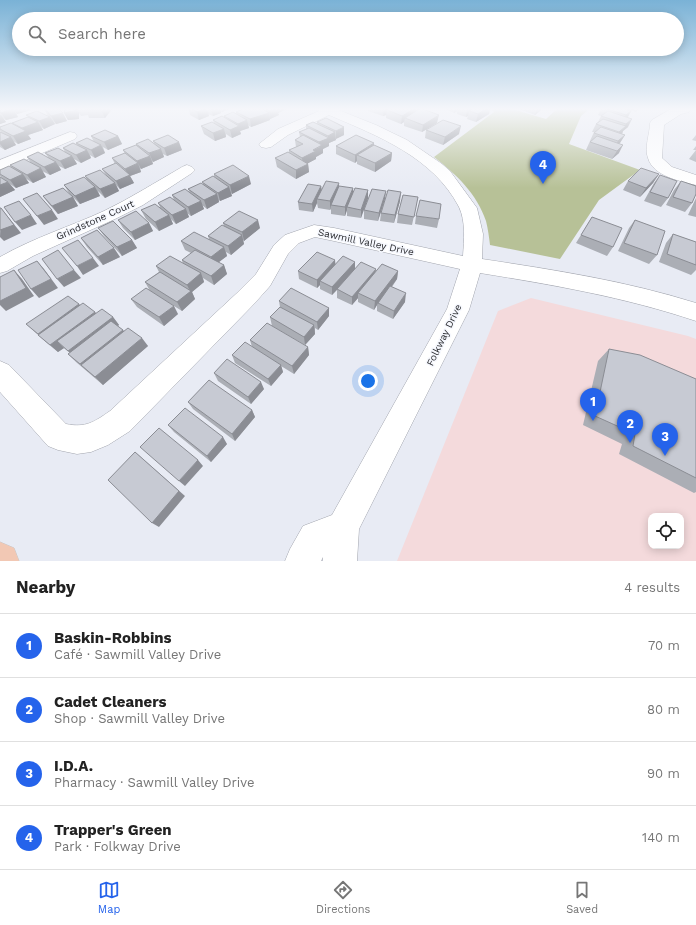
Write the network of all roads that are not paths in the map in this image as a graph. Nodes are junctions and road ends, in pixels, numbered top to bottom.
1 (278, 135) edge
2 (386, 135) edge
3 (656, 135) edge
4 (70, 136) dead end
5 (266, 144) dead end
6 (0, 166) edge
7 (187, 170) dead end
8 (696, 180) edge
9 (472, 264) junction
10 (0, 266) edge
11 (696, 312) edge
12 (0, 373) edge
13 (343, 527) junction
14 (302, 561) edge
15 (340, 561) edge

1 - 5 street
2 - 9 street, Folkway Drive
3 - 8 street
4 - 6 street
7 - 10 street, Grindstone Court
9 - 11 street, Sawmill Valley Drive
9 - 12 street, Sawmill Valley Drive
9 - 13 street, Folkway Drive
13 - 14 street
13 - 15 street, Folkway Drive

